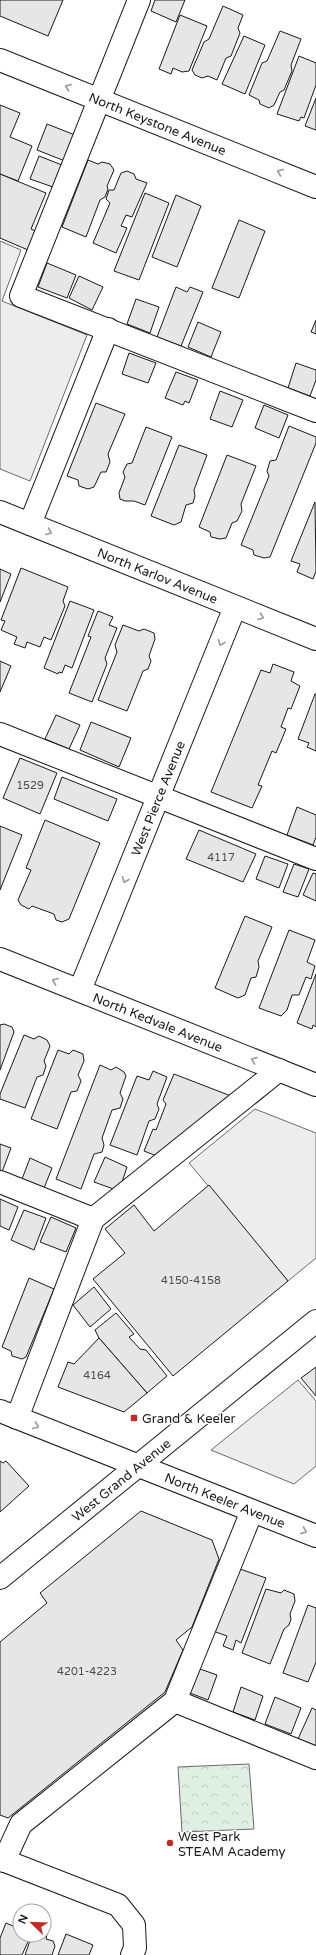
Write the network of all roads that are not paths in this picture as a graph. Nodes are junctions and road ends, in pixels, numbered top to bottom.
1 (139, 0) edge
2 (0, 60) edge
3 (100, 100) junction
4 (316, 186) edge
5 (108, 329) junction
6 (316, 411) edge
7 (0, 512) edge
8 (30, 524) junction
9 (235, 606) junction
10 (316, 639) edge
11 (0, 734) edge
12 (159, 797) junction
13 (316, 859) edge
14 (0, 959) edge
15 (80, 990) junction
16 (279, 1070) junction
17 (316, 1085) edge
18 (0, 1182) edge
19 (93, 1219) junction
20 (316, 1321) edge
21 (8, 1414) edge
22 (137, 1466) junction
23 (252, 1511) junction
24 (316, 1536) edge
25 (0, 1578) edge
26 (175, 1700) junction
27 (316, 1758) edge
28 (2, 1860) edge
29 (132, 1955) edge

1 - 3 street
3 -> 2 street, North Keystone Avenue
4 -> 3 street, North Keystone Avenue
3 - 5 street
5 - 6 street
5 - 8 street
7 - 8 street, North Karlov Avenue
8 -> 9 street, North Karlov Avenue
9 -> 10 street, North Karlov Avenue
9 -> 12 street, West Pierce Avenue
11 - 12 street
12 - 13 street
12 -> 15 street, West Pierce Avenue
15 -> 14 street, North Kedvale Avenue
16 -> 15 street, North Kedvale Avenue
16 - 17 street, North Kedvale Avenue
16 - 19 street
18 - 19 street
19 - 21 street
20 - 22 street, West Grand Avenue
21 -> 22 street, North Keeler Avenue
22 - 23 street, North Keeler Avenue
22 - 25 street, West Grand Avenue
23 -> 24 street, North Keeler Avenue
23 - 26 street
26 - 27 street
26 - 28 street
28 - 29 street

